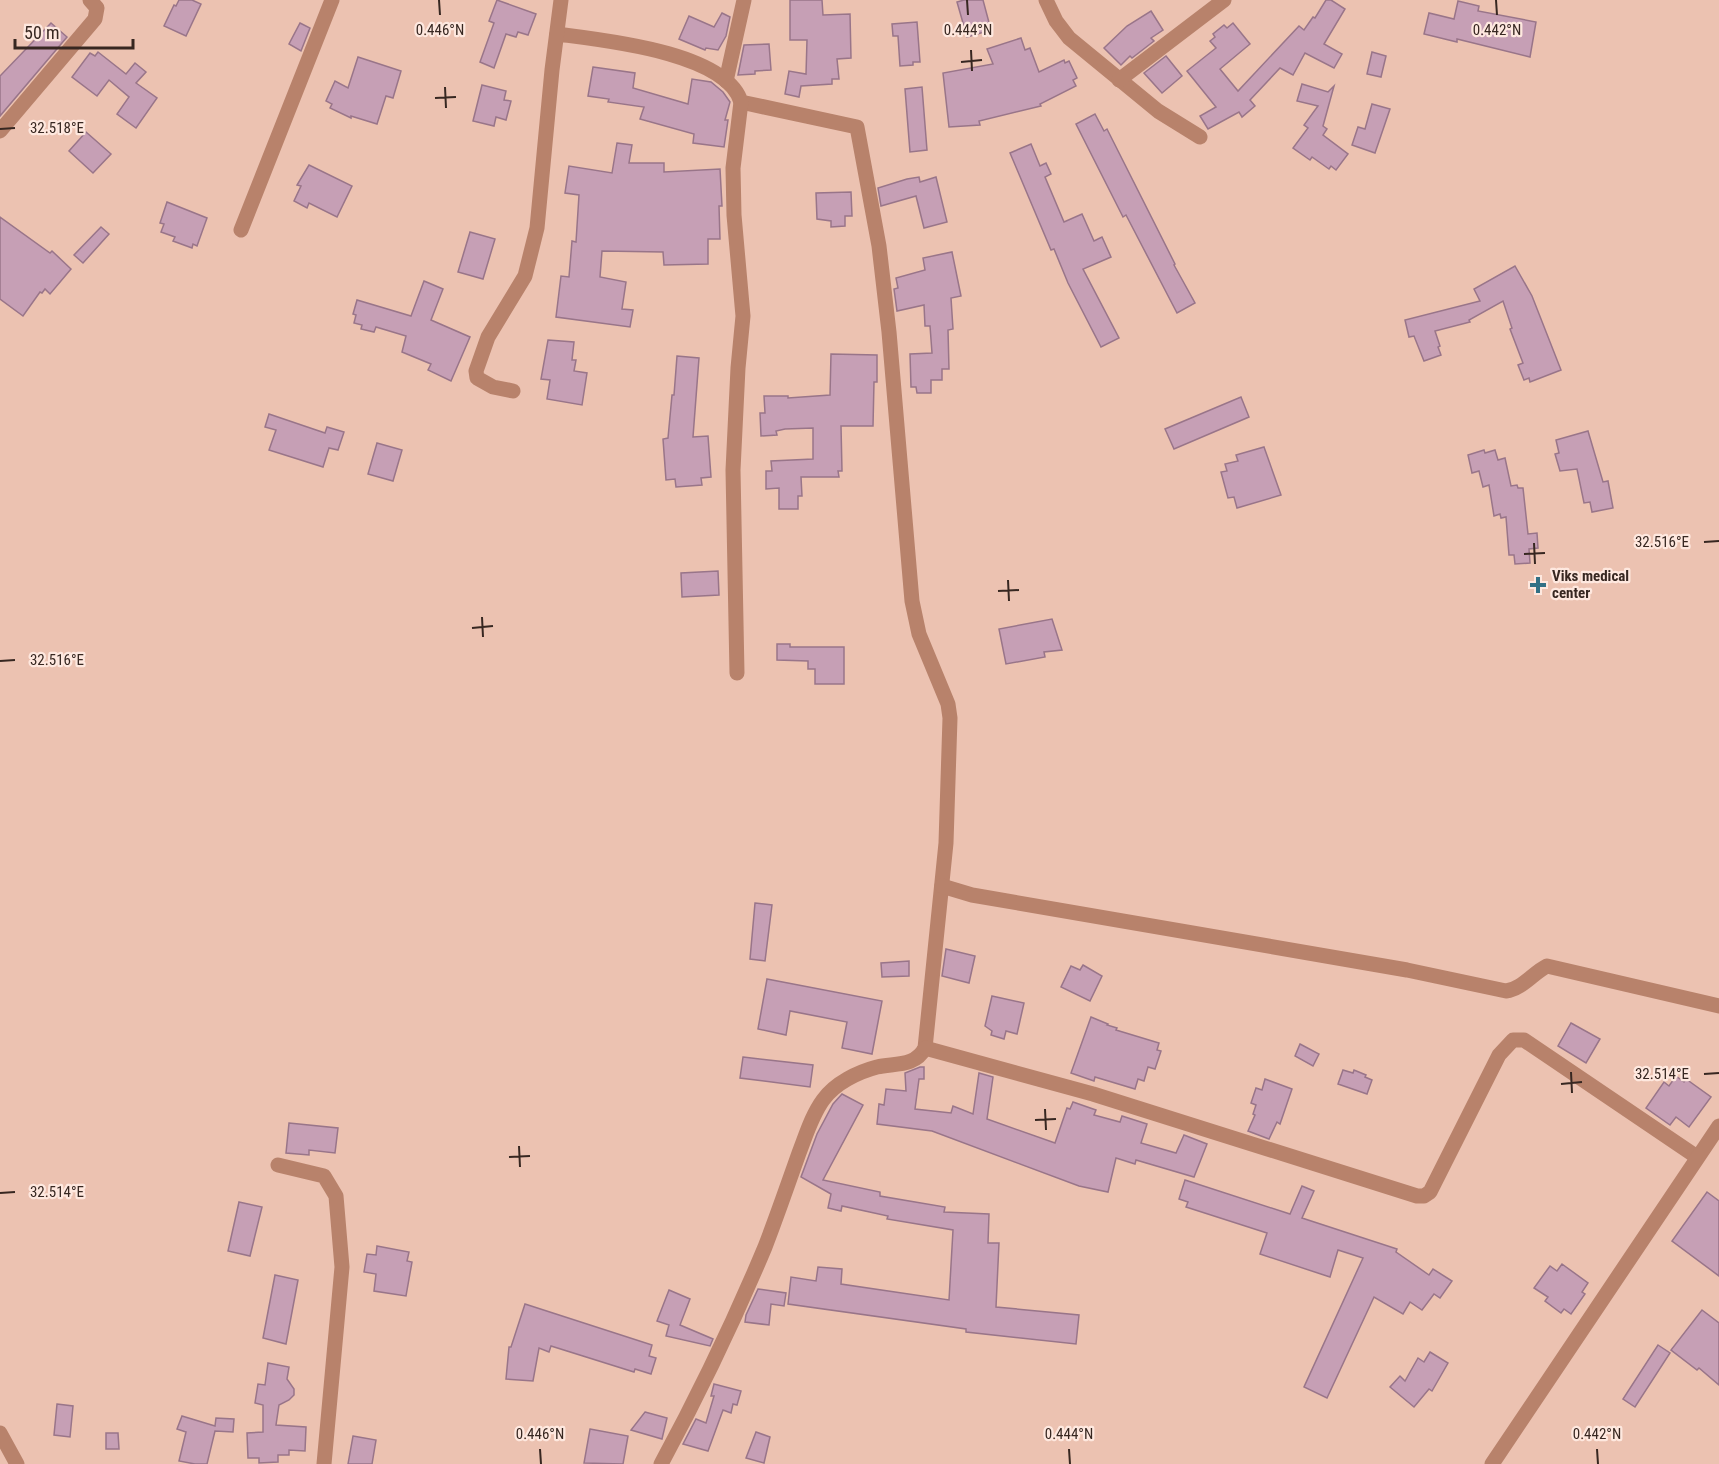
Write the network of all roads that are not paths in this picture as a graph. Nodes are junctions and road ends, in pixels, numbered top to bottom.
1 (90, 0) edge
2 (332, 0) edge
3 (561, 0) edge
4 (744, 0) edge
5 (1046, 0) edge
6 (1224, 0) edge
7 (557, 34) junction
8 (1119, 80) junction
9 (726, 81) junction
10 (741, 102) junction
11 (0, 131) edge
12 (1200, 137) dead end
13 (241, 230) dead end
14 (513, 391) dead end
15 (737, 673) dead end
16 (942, 886) junction
17 (1719, 1006) edge
18 (925, 1048) junction
19 (1719, 1126) edge
20 (1697, 1157) junction
21 (278, 1165) dead end
22 (0, 1433) edge
23 (17, 1464) edge
24 (324, 1464) edge
25 (661, 1464) edge
26 (1492, 1464) edge

1 - 11 street
2 - 13 street
3 - 7 street
4 - 9 street
5 - 8 street
6 - 8 street
7 - 9 street
7 - 14 street
8 - 12 street
9 - 10 street
10 - 15 street
10 - 16 street
16 - 17 street
16 - 18 street
18 - 20 street
18 - 25 street
19 - 20 street
20 - 26 street
21 - 24 street
22 - 23 street

